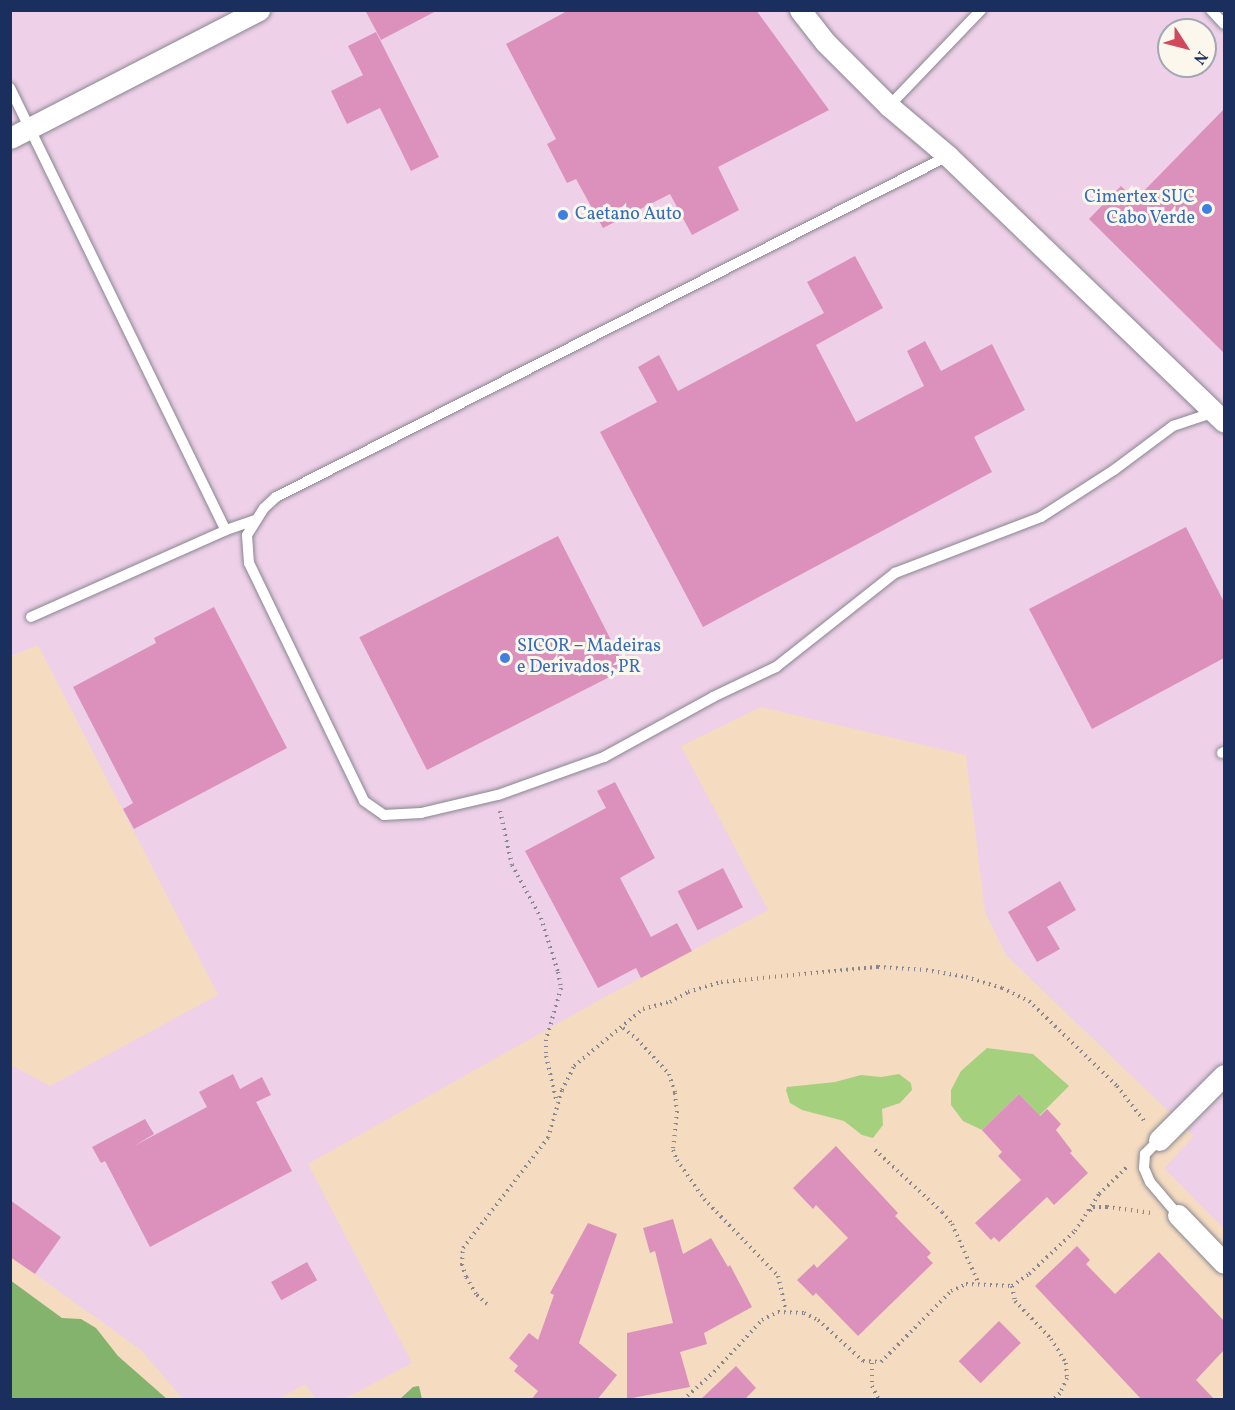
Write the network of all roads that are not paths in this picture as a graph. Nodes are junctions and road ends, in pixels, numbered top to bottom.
1 (259, 10) edge
2 (800, 10) edge
3 (981, 10) edge
4 (1210, 10) edge
5 (1224, 24) edge
6 (10, 88) edge
7 (889, 106) junction
8 (32, 127) junction
9 (10, 138) edge
10 (948, 156) junction
11 (1220, 417) edge
12 (255, 520) junction
13 (226, 530) junction
14 (31, 617) dead end
15 (1224, 1075) edge
16 (1160, 1140) joint
17 (1178, 1215) joint
18 (1224, 1263) edge

1 - 8 street
2 - 7 street
3 - 7 lane
4 - 5 lane
6 - 8 lane
7 - 10 street
8 - 9 street
8 - 13 lane
10 - 11 street
10 - 12 lane
11 - 12 lane
12 - 13 lane
13 - 14 lane
15 - 16 street
16 - 17 lane
17 - 18 street

